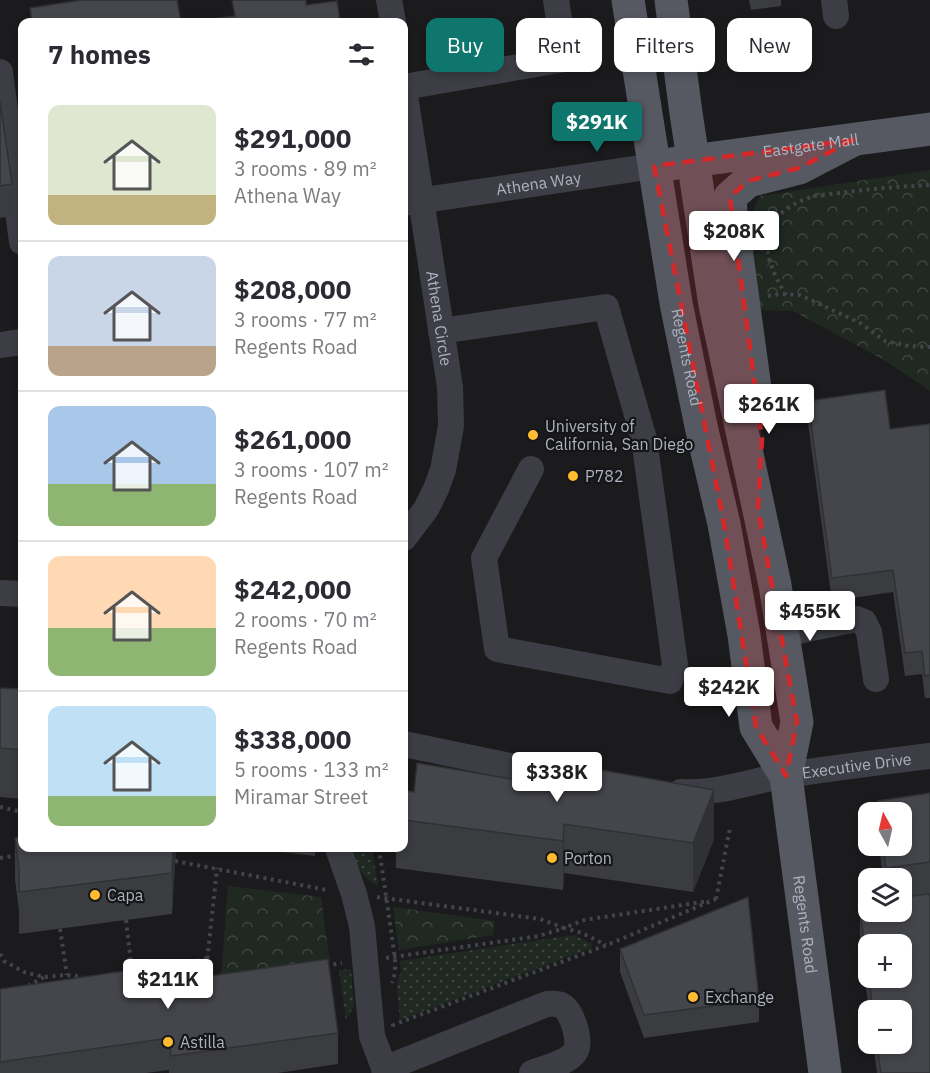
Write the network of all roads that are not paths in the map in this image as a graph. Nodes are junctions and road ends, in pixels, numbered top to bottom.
1 (389, 0) edge
2 (556, 0) edge
3 (628, 0) edge
4 (671, 0) edge
5 (392, 18) edge
6 (0, 72) edge
7 (408, 87) edge
8 (930, 129) edge
9 (853, 140) junction
10 (408, 145) edge
11 (693, 161) junction
12 (654, 166) junction
13 (412, 202) edge
14 (18, 211) edge
15 (441, 331) junction
16 (18, 343) edge
17 (0, 345) edge
18 (531, 469) dead end
19 (758, 509) junction
20 (408, 533) edge
21 (0, 593) edge
22 (18, 594) edge
23 (783, 634) junction
24 (876, 679) dead end
25 (408, 745) edge
26 (930, 756) edge
27 (786, 776) junction
28 (597, 783) edge
29 (660, 790) edge
30 (339, 852) edge
31 (385, 1071) edge
32 (532, 1073) edge
33 (825, 1073) edge

1 - 5 street
2 - 7 street
3 - 12 main road, Regents Road
4 - 11 main road, Regents Road
6 - 14 street
8 - 9 main road, Eastgate Mall
9 - 11 main road, Eastgate Mall
9 - 19 main road
10 - 13 street, Athena Circle
11 - 12 main road, Athena Way
11 - 19 main road, Regents Road
12 - 13 street, Athena Way
12 - 27 main road, Regents Road
13 - 15 street, Athena Circle
15 - 18 street
15 - 20 street, Athena Circle
16 - 17 street
19 - 23 main road, Regents Road
21 - 22 street
23 - 24 street
23 - 27 main road, Regents Road
25 - 28 street
26 - 27 street, Executive Drive
27 - 29 street, Executive Drive
27 - 33 main road, Regents Road
30 - 31 street
31 - 32 street

